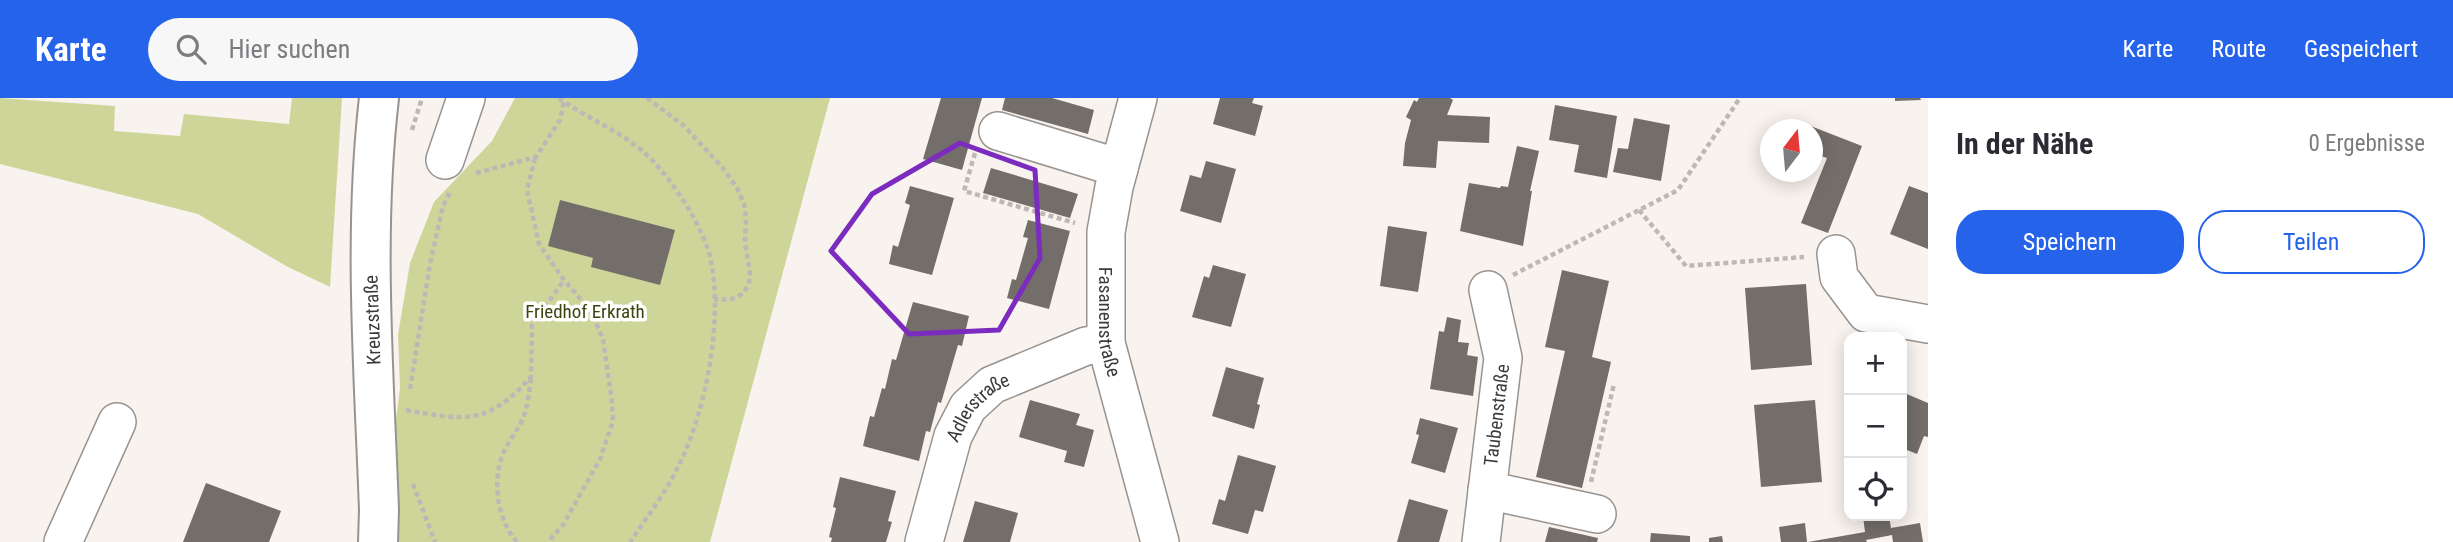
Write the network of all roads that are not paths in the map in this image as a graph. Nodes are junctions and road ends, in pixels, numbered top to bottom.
1 (379, 98) edge
2 (466, 98) edge
3 (1138, 98) edge
4 (987, 142) road end
5 (1119, 167) junction
6 (457, 174) road end
7 (1836, 254) road end
8 (1488, 290) road end
9 (1928, 324) edge
10 (1106, 343) junction
11 (117, 422) dead end
12 (1487, 490) junction
13 (1591, 513) road end
14 (64, 542) edge
15 (378, 542) edge
16 (924, 542) edge
17 (1160, 542) edge
18 (1481, 542) edge

1 - 15 main road, Kreuzstraße
2 - 6 street
3 - 5 street, Fasanenstraße
4 - 5 street
5 - 10 street, Fasanenstraße
7 - 9 street
8 - 12 street, Taubenstraße
10 - 16 street, Adlerstraße
10 - 17 street, Fasanenstraße
11 - 14 street
12 - 13 street
12 - 18 street, Taubenstraße

